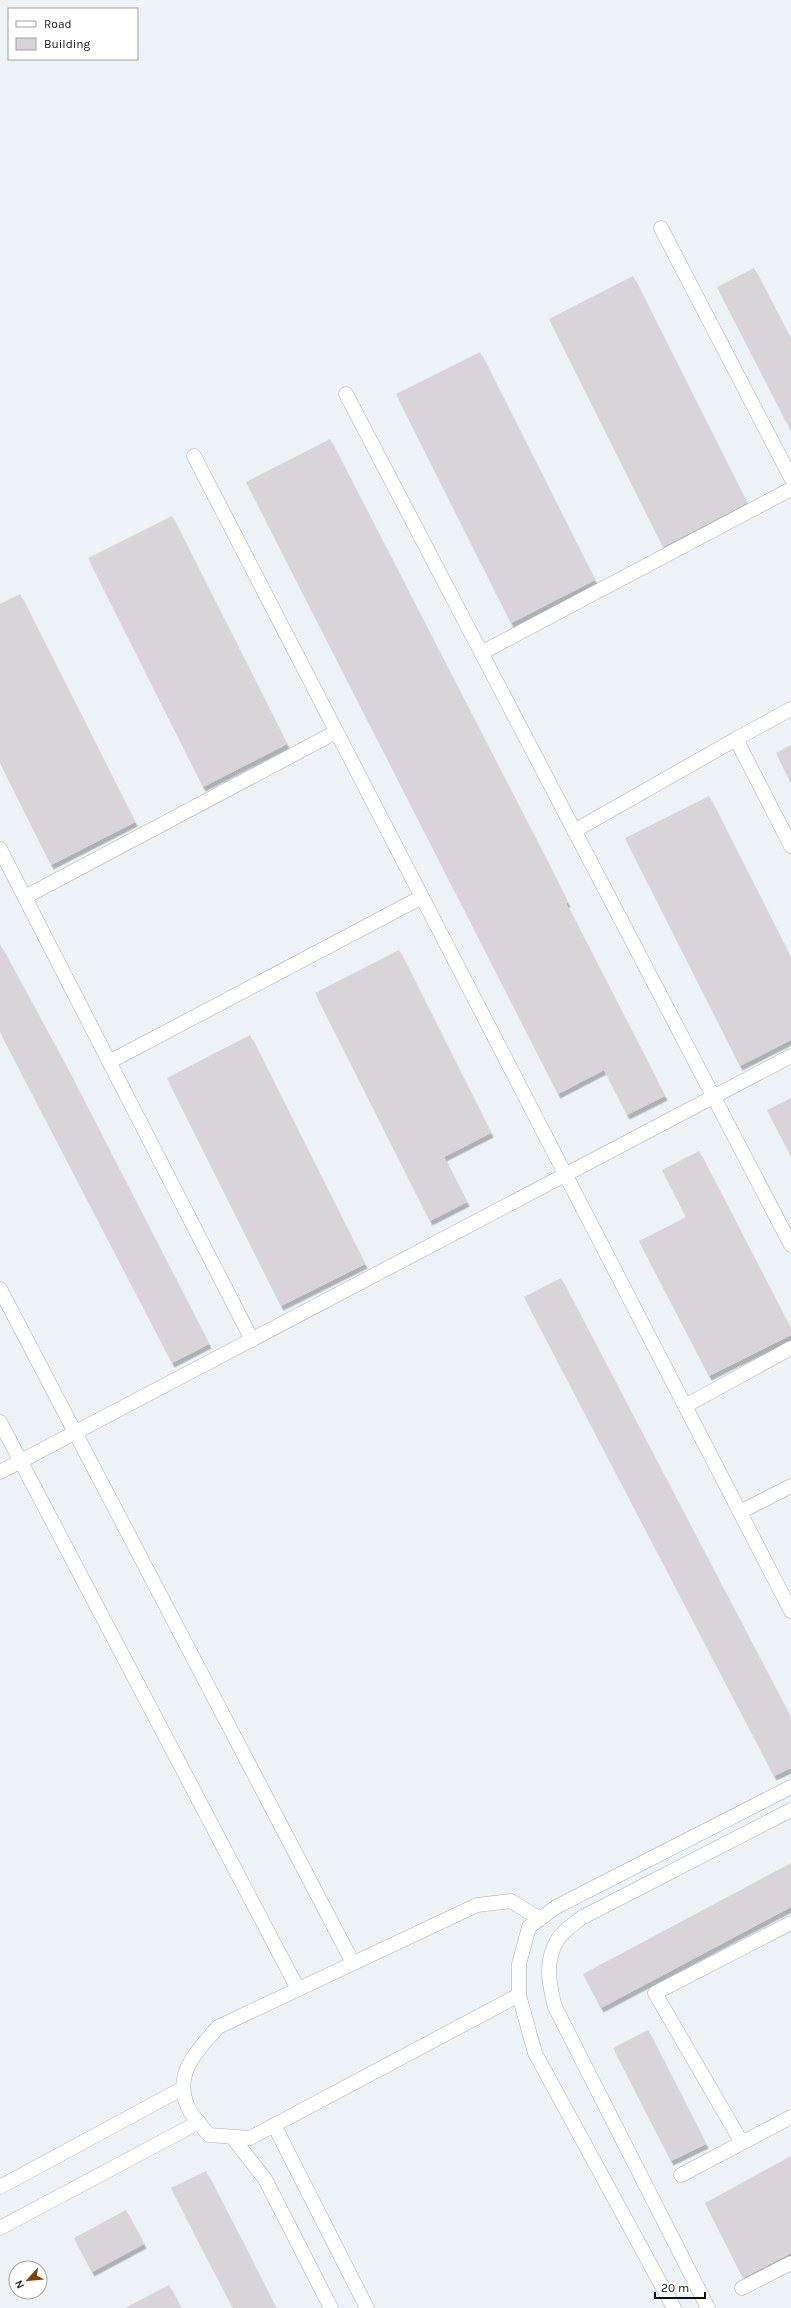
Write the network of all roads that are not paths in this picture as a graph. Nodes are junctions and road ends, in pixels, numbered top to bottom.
1 (661, 228) dead end
2 (346, 394) dead end
3 (194, 456) dead end
4 (791, 478) edge
5 (791, 489) edge
6 (481, 653) junction
7 (791, 709) edge
8 (336, 732) junction
9 (736, 739) junction
10 (574, 831) junction
11 (791, 846) edge
12 (0, 849) edge
13 (25, 897) junction
14 (422, 897) junction
15 (791, 1056) edge
16 (109, 1062) junction
17 (713, 1097) junction
18 (566, 1175) junction
19 (791, 1245) edge
20 (0, 1289) edge
21 (252, 1340) junction
22 (791, 1348) edge
23 (685, 1406) junction
24 (0, 1422) edge
25 (76, 1433) junction
26 (20, 1462) junction
27 (0, 1472) edge
28 (791, 1486) edge
29 (740, 1512) junction
30 (791, 1611) edge
31 (791, 1787) edge
32 (791, 1810) edge
33 (540, 1919) junction
34 (791, 1923) edge
35 (353, 1963) junction
36 (298, 1989) junction
37 (519, 1995) junction
38 (183, 2088) junction
39 (791, 2117) edge
40 (199, 2122) junction
41 (274, 2126) junction
42 (232, 2137) junction
43 (742, 2143) junction
44 (681, 2175) dead end
45 (0, 2187) edge
46 (0, 2228) edge
47 (791, 2262) edge
48 (742, 2288) dead end
49 (331, 2308) edge
50 (366, 2308) edge
51 (674, 2308) edge
52 (708, 2308) edge

1 - 4 street
2 - 6 street
3 - 8 street
5 - 6 street
6 - 10 street
7 - 9 street
8 - 13 street
8 - 14 street
9 - 10 street
9 - 11 street
10 - 17 street
12 - 13 street
13 - 16 street
14 - 16 street
14 - 18 street
15 - 17 street
16 - 21 street
17 - 18 street
17 - 19 street
18 - 21 street
18 - 23 street
20 - 25 street
21 - 25 street
22 - 23 street
23 - 29 street
24 - 26 street
25 - 26 street
25 - 35 street
26 - 27 street
26 - 36 street
28 - 29 street
29 - 30 street
31 - 33 street
32 - 52 street
33 - 35 street
33 - 37 street
34 - 43 street
35 - 36 street
36 - 38 street
37 - 41 street
37 - 51 street
38 - 40 street
38 - 45 street
39 - 43 street
40 - 42 street
40 - 46 street
41 - 42 street
41 - 50 street
42 - 49 street
43 - 44 street
47 - 48 street

